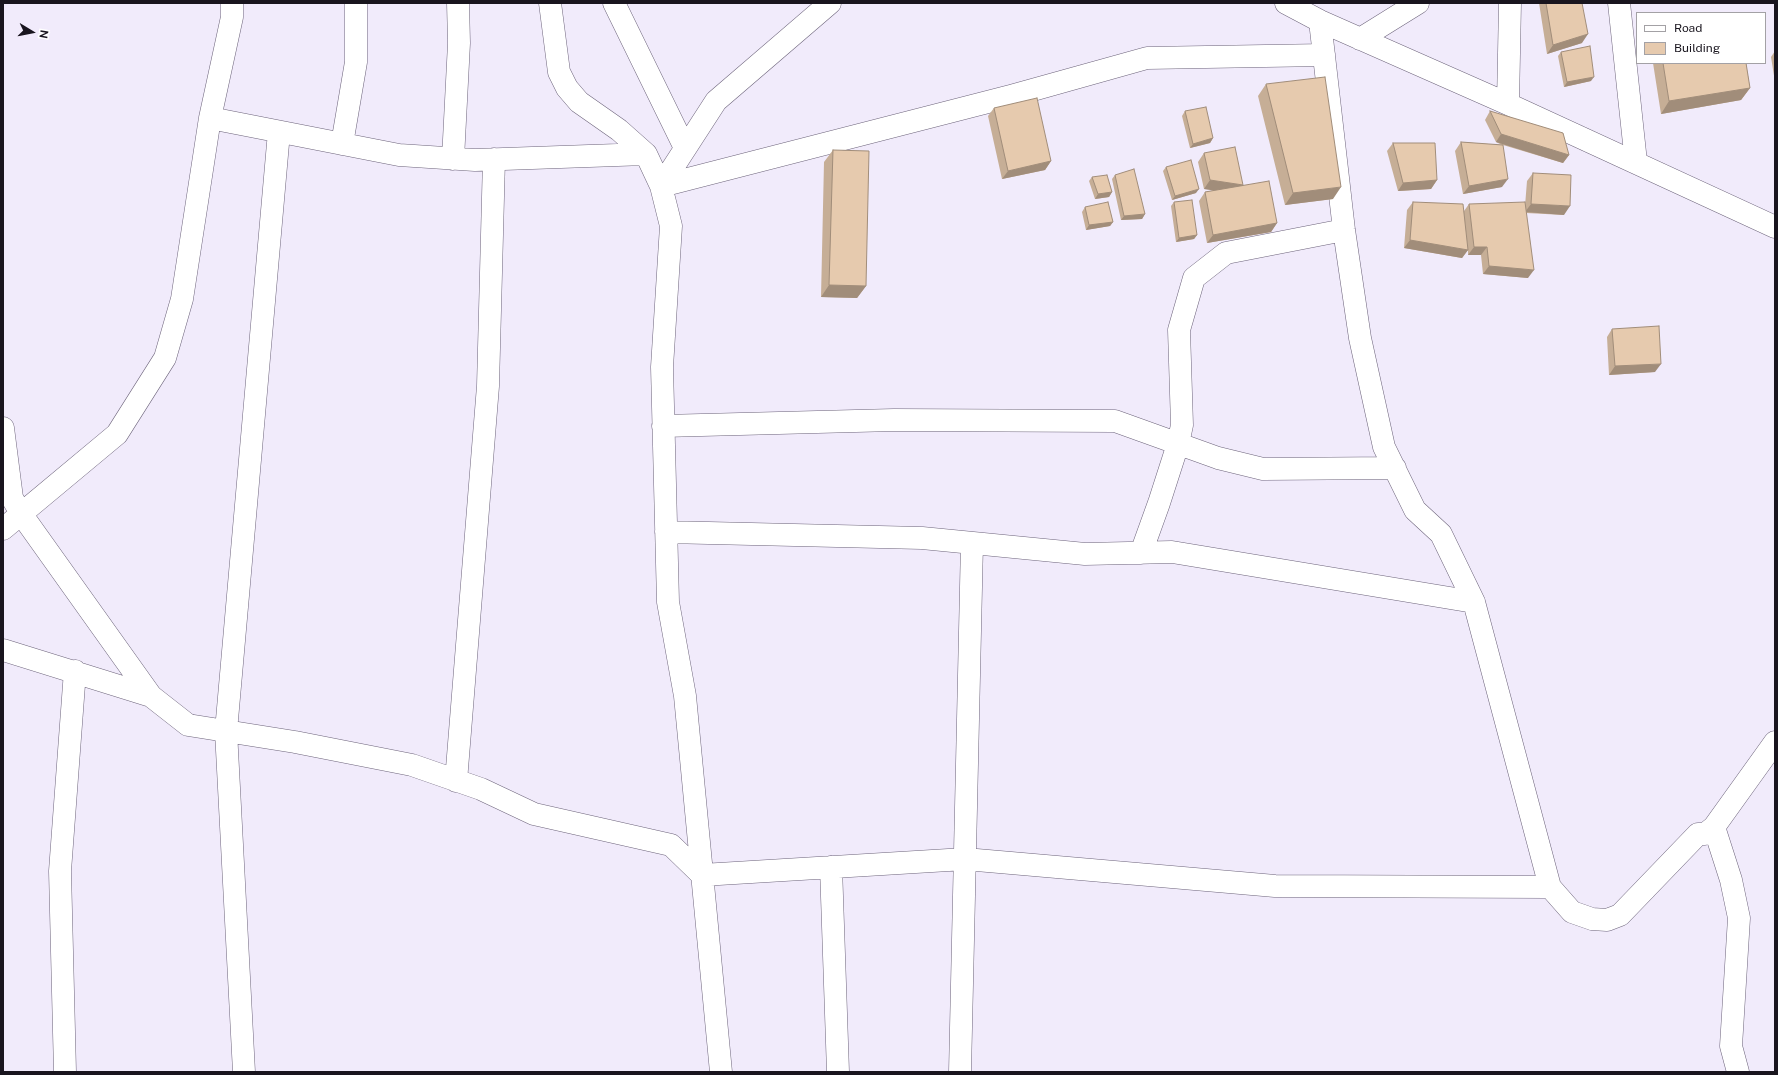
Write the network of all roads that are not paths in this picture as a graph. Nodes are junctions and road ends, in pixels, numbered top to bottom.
1 (232, 3) edge
2 (356, 3) edge
3 (458, 3) edge
4 (550, 3) edge
5 (614, 3) edge
6 (830, 3) edge
7 (1286, 3) edge
8 (1418, 3) edge
9 (1510, 3) edge
10 (1619, 3) edge
11 (1320, 22) junction
12 (1360, 39) junction
13 (1324, 55) junction
14 (1508, 104) junction
15 (210, 118) junction
16 (279, 132) junction
17 (342, 144) junction
18 (685, 148) junction
19 (646, 154) junction
20 (453, 159) junction
21 (494, 159) junction
22 (1636, 162) junction
23 (661, 186) junction
24 (1775, 227) edge
25 (1344, 230) junction
26 (663, 426) junction
27 (3, 428) edge
28 (1178, 444) junction
29 (1395, 468) junction
30 (22, 515) junction
31 (3, 529) edge
32 (666, 532) junction
33 (972, 543) junction
34 (1141, 553) junction
35 (1474, 602) junction
36 (3, 650) edge
37 (75, 671) junction
38 (151, 696) junction
39 (226, 731) junction
40 (1775, 742) edge
41 (456, 781) junction
42 (1714, 827) junction
43 (965, 860) junction
44 (831, 867) junction
45 (702, 875) junction
46 (1550, 887) junction
47 (65, 1072) edge
48 (244, 1072) edge
49 (721, 1072) edge
50 (838, 1072) edge
51 (960, 1072) edge
52 (1738, 1072) edge

1 - 15 street
2 - 17 street
3 - 20 street
4 - 19 street
5 - 18 street
6 - 18 street
7 - 11 street
8 - 12 street
9 - 14 street
10 - 22 street
11 - 12 street
11 - 13 street
12 - 14 street
13 - 23 street
13 - 25 street
14 - 22 street
15 - 16 street
15 - 30 street
16 - 17 street
16 - 39 street
17 - 20 street
18 - 23 street
19 - 21 street
19 - 23 street
20 - 21 street
21 - 41 street
22 - 24 street
23 - 26 street
25 - 28 street
25 - 29 street
26 - 28 street
26 - 32 street
27 - 30 street
28 - 29 street
28 - 34 street
29 - 35 street
30 - 31 street
30 - 38 street
32 - 33 street
32 - 45 street
33 - 34 street
33 - 43 street
34 - 35 street
35 - 46 street
36 - 37 street
37 - 38 street
37 - 47 street
38 - 39 street
39 - 41 street
39 - 48 street
40 - 42 street
41 - 45 street
42 - 46 street
42 - 52 street
43 - 44 street
43 - 46 street
43 - 51 street
44 - 45 street
44 - 50 street
45 - 49 street

